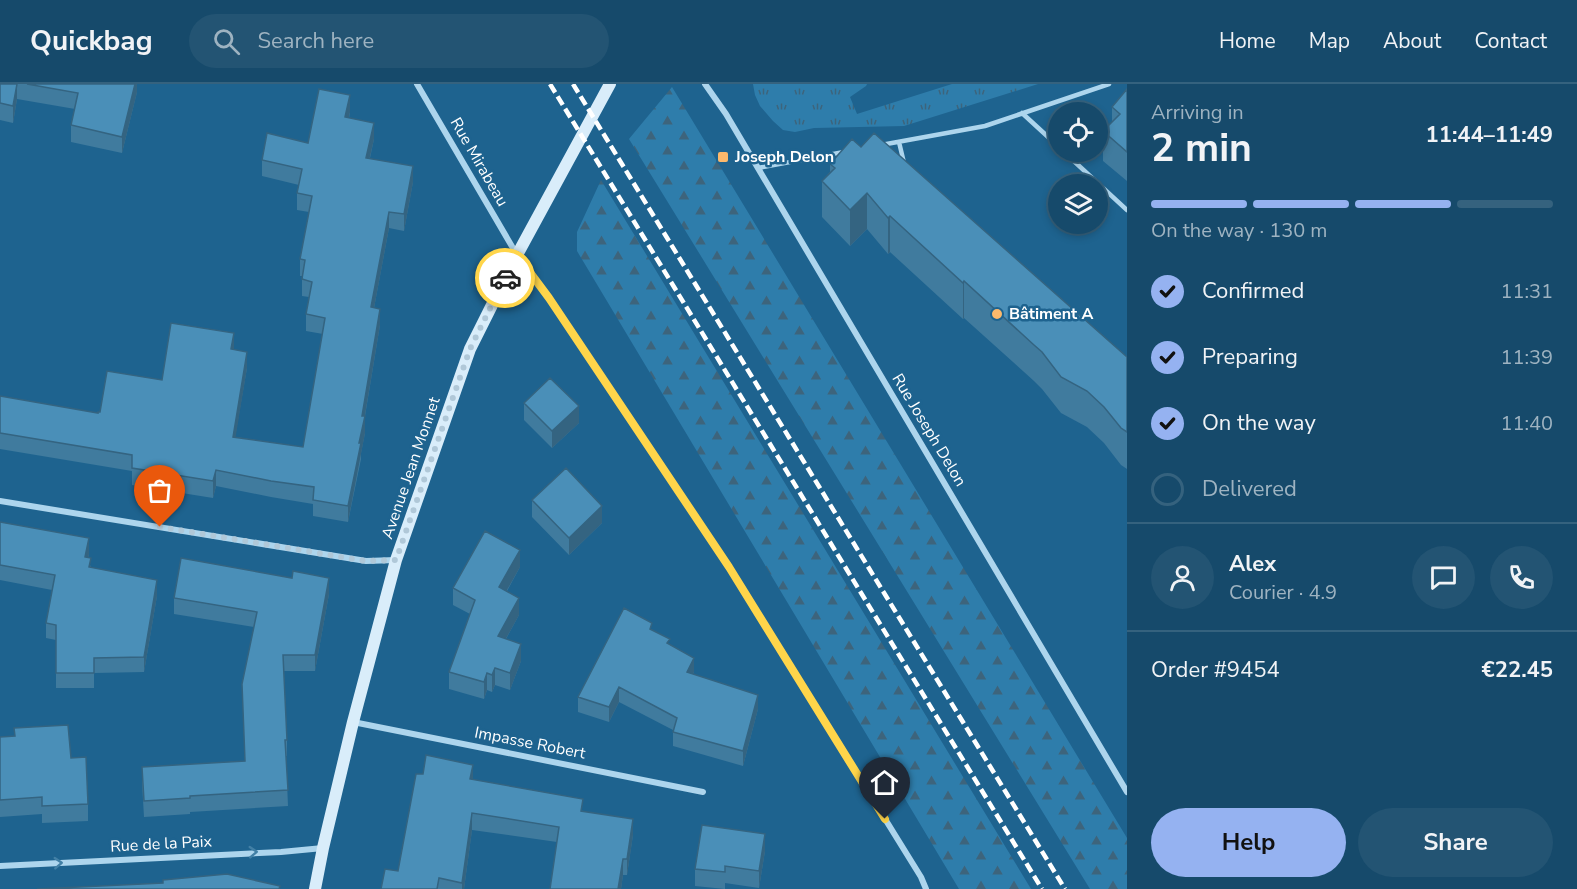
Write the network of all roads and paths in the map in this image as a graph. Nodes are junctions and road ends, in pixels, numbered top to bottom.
1 (417, 84) edge
2 (610, 84) edge
3 (705, 84) edge
4 (1109, 84) edge
5 (1022, 113) junction
6 (1048, 137) edge
7 (899, 142) junction
8 (879, 146) edge
9 (849, 151) edge
10 (1075, 162) edge
11 (758, 168) junction
12 (906, 172) edge
13 (1127, 210) edge
14 (517, 255) junction
15 (0, 501) edge
16 (396, 560) junction
17 (353, 722) junction
18 (703, 792) dead end
19 (1127, 792) edge
20 (323, 848) junction
21 (0, 866) edge
22 (315, 889) edge
23 (926, 889) edge

1 - 14 street, Rue Mirabeau
2 - 14 main road, Avenue Jean Monnet
3 - 11 street, Rue Joseph Delon
4 - 5 lane
5 - 6 lane
5 - 7 lane
7 - 8 lane
7 - 12 lane
9 - 11 lane
10 - 13 lane
11 - 19 street, Rue Joseph Delon
14 - 16 main road, Avenue Jean Monnet
14 - 23 street, Rue Mirabeau
15 - 16 street
16 - 17 main road, Avenue Jean Monnet
17 - 18 street, Impasse Robert
17 - 20 main road, Avenue Jean Monnet
21 -> 20 street, Rue de la Paix
20 - 22 main road, Avenue Jean Monnet

